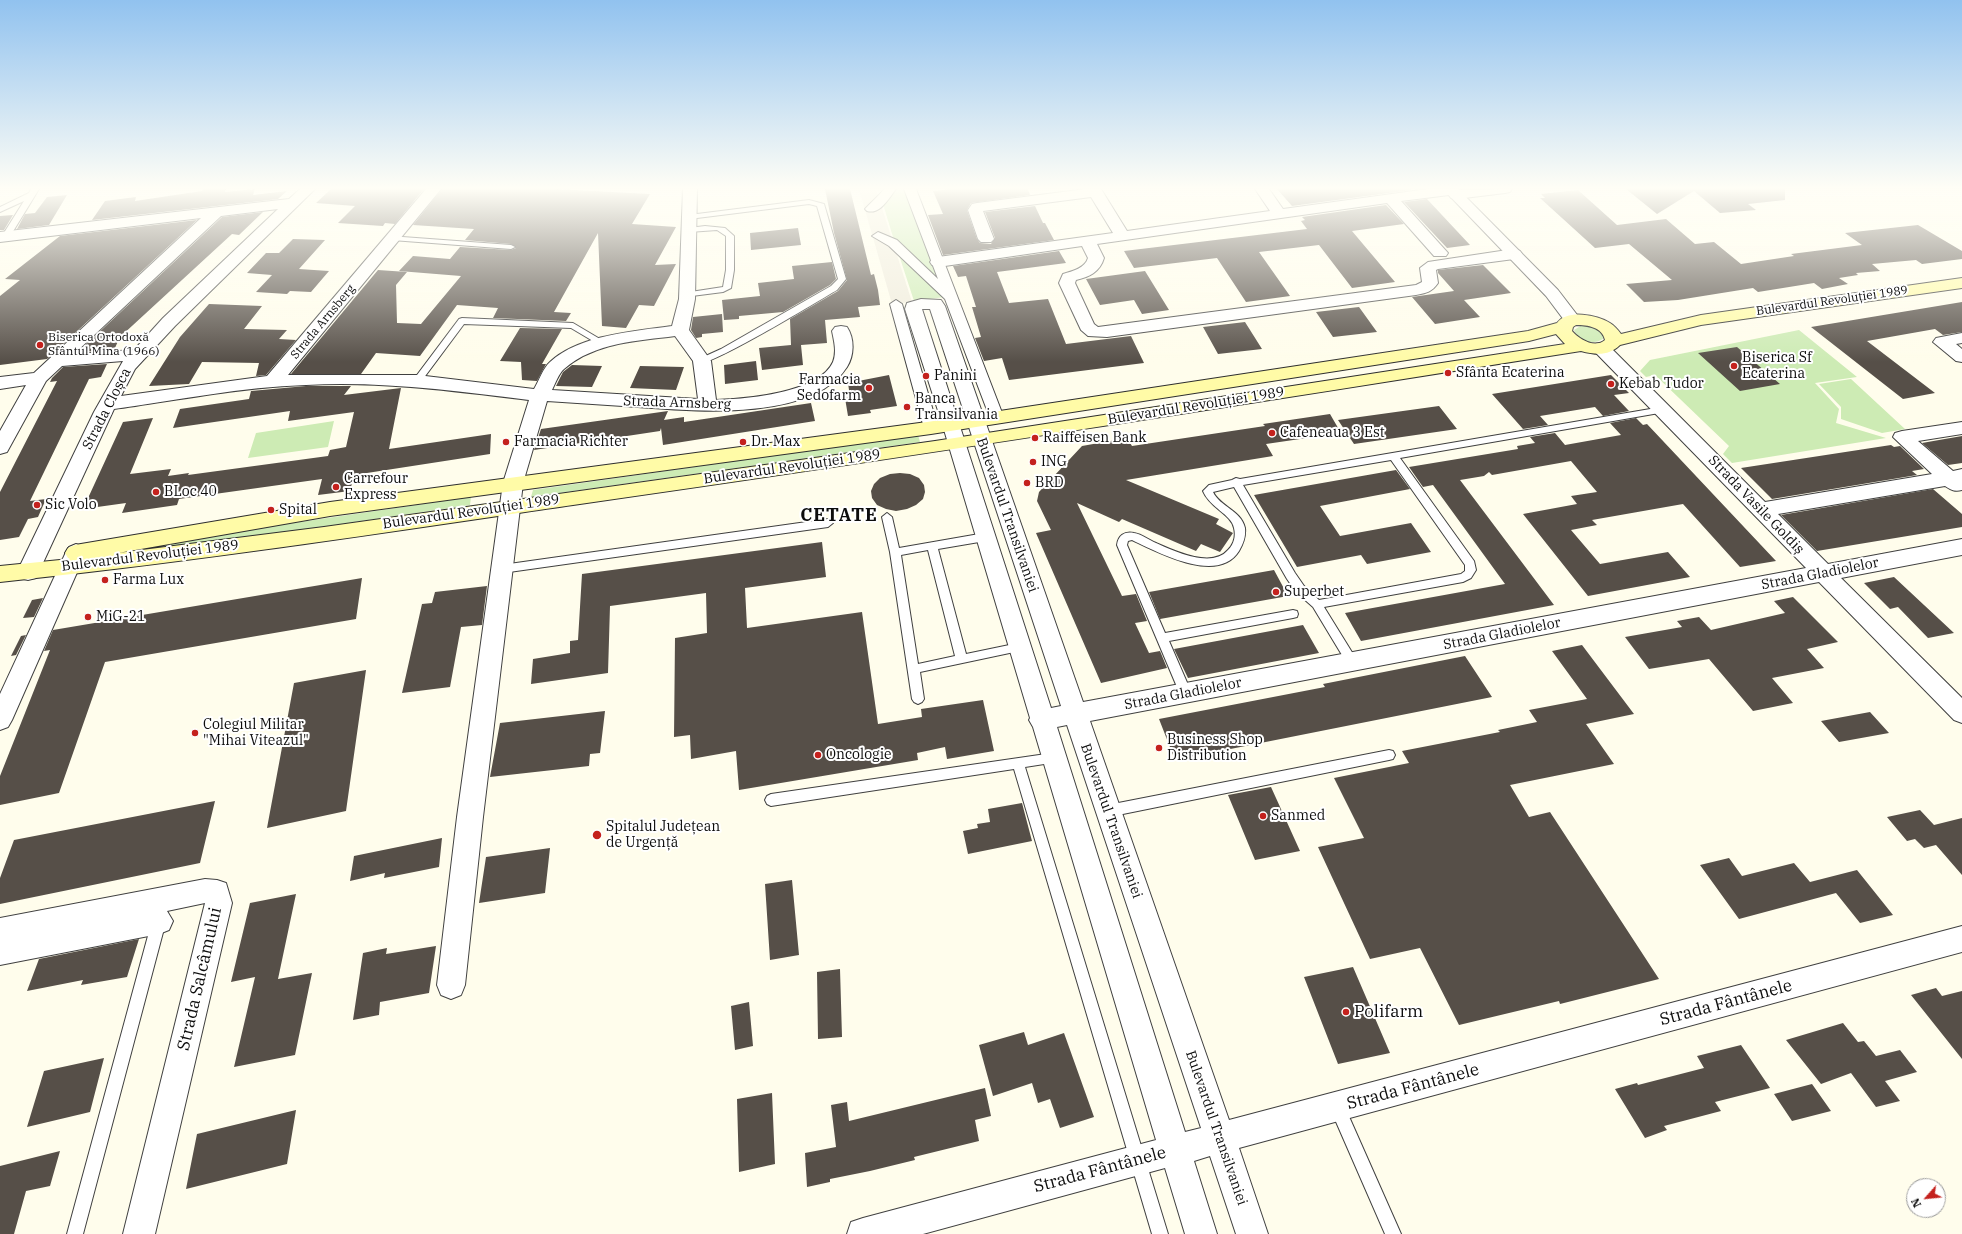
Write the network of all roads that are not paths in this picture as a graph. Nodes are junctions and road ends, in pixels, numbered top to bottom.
1 (179, 247) edge
2 (248, 247) edge
3 (385, 247) edge
4 (506, 247) edge
5 (512, 247) dead end
6 (688, 247) edge
7 (730, 247) edge
8 (832, 247) edge
9 (898, 247) edge
10 (932, 247) edge
11 (1054, 247) edge
12 (1090, 247) edge
13 (1435, 247) edge
14 (1507, 247) edge
15 (1440, 252) dead end
16 (1514, 254) junction
17 (938, 262) junction
18 (1962, 283) edge
19 (687, 295) junction
20 (952, 299) junction
21 (896, 304) dead end
22 (1702, 320) junction
23 (1568, 324) junction
24 (1598, 324) junction
25 (680, 330) junction
26 (841, 331) dead end
27 (1962, 338) edge
28 (601, 342) junction
29 (1599, 345) junction
30 (137, 355) junction
31 (1962, 357) edge
32 (57, 361) junction
33 (702, 362) junction
34 (39, 378) junction
35 (273, 381) junction
36 (417, 381) junction
37 (0, 383) edge
38 (540, 395) junction
39 (107, 404) junction
40 (708, 406) junction
41 (1662, 410) junction
42 (930, 428) junction
43 (1962, 428) edge
44 (972, 430) junction
45 (0, 448) edge
46 (1393, 455) junction
47 (1236, 481) junction
48 (1958, 481) edge
49 (513, 483) junction
50 (510, 506) junction
51 (1760, 510) junction
52 (887, 517) dead end
53 (828, 523) dead end
54 (985, 537) junction
55 (932, 546) junction
56 (1962, 547) edge
57 (895, 552) junction
58 (73, 560) junction
59 (31, 566) junction
60 (0, 569) edge
61 (502, 569) junction
62 (0, 574) edge
63 (1823, 574) junction
64 (1317, 604) junction
65 (1293, 614) dead end
66 (1162, 638) junction
67 (1019, 647) junction
68 (962, 659) junction
69 (1352, 662) junction
70 (914, 669) junction
71 (1186, 694) junction
72 (918, 699) dead end
73 (1962, 713) edge
74 (1075, 714) junction
75 (0, 720) edge
76 (1042, 720) junction
77 (1389, 755) dead end
78 (1053, 758) junction
79 (1018, 763) junction
80 (771, 800) dead end
81 (1108, 811) junction
82 (159, 921) joint
83 (0, 931) edge
84 (1962, 939) edge
85 (0, 952) edge
86 (450, 985) dead end
87 (1338, 1108) junction
88 (1220, 1138) junction
89 (1174, 1150) junction
90 (1138, 1160) junction
91 (75, 1234) edge
92 (139, 1234) edge
93 (863, 1234) edge
94 (1160, 1234) edge
95 (1200, 1234) edge
96 (1252, 1234) edge
97 (1393, 1234) edge

1 - 32 street
2 - 30 street, Strada Cloșca
3 - 35 street, Strada Arnsberg
4 - 5 lane
6 - 19 street
7 - 19 lane
8 - 33 lane
9 - 20 street, Bulevardul Transilvaniei
10 - 17 street, Bulevardul Transilvaniei
11 - 17 street
12 - 16 street
13 - 15 street
14 - 16 street
16 - 23 street
17 - 20 street, Bulevardul Transilvaniei
18 - 22 main road, Bulevardul Revoluției 1989
19 - 25 street
20 - 44 street, Bulevardul Transilvaniei
21 - 42 street
22 - 24 main road, Bulevardul Revoluției 1989
22 - 29 main road, Bulevardul Revoluției 1989
23 - 24 main road
23 - 29 main road
23 - 44 main road, Bulevardul Revoluției 1989
24 - 29 main road
25 - 28 street
25 - 33 street
26 - 40 street, Strada Arnsberg
27 - 31 street
28 - 36 lane
28 - 38 street
29 - 41 street, Strada Vasile Goldiș
29 - 44 main road, Bulevardul Revoluției 1989
30 - 32 street
30 - 39 street, Strada Cloșca
32 - 34 street
33 - 40 street
34 - 37 street
34 - 45 street
35 - 36 street, Strada Arnsberg
35 - 39 street, Strada Arnsberg
36 - 38 street, Strada Arnsberg
38 - 40 street, Strada Arnsberg
38 - 49 street
39 - 59 street, Strada Cloșca
41 - 46 lane
41 - 51 street, Strada Vasile Goldiș
42 - 44 main road, Bulevardul Revoluției 1989
42 - 49 main road, Bulevardul Revoluției 1989
43 - 48 street
44 - 44 street, Bulevardul Transilvaniei
44 - 50 main road, Bulevardul Revoluției 1989
44 - 54 street, Bulevardul Transilvaniei
44 - 74 street, Bulevardul Transilvaniei
46 - 47 lane
46 - 64 lane
47 - 64 lane
47 - 66 lane
48 - 51 street
49 - 50 street
49 - 58 main road, Bulevardul Revoluției 1989
50 - 58 main road, Bulevardul Revoluției 1989
50 - 61 street
51 - 63 street, Strada Vasile Goldiș
52 - 57 lane
53 - 61 lane
54 - 55 lane
54 - 67 street, Bulevardul Transilvaniei
55 - 57 lane
55 - 68 lane
56 - 63 street, Strada Gladiolelor
57 - 70 lane
58 - 59 main road, Bulevardul Revoluției 1989
58 - 75 street
59 - 60 main road, Bulevardul Revoluției 1989
59 - 62 main road, Bulevardul Revoluției 1989
61 - 86 street
63 - 69 street, Strada Gladiolelor
63 - 73 street, Strada Vasile Goldiș
64 - 69 lane
65 - 66 lane
66 - 71 lane
67 - 68 lane
67 - 76 street, Bulevardul Transilvaniei
68 - 70 lane
69 - 71 street, Strada Gladiolelor
70 - 72 lane
71 - 74 street, Strada Gladiolelor
74 - 76 street, Strada Gladiolelor
74 - 81 street, Bulevardul Transilvaniei
76 - 78 street, Bulevardul Transilvaniei
77 - 81 lane
78 - 79 lane
78 - 89 street, Bulevardul Transilvaniei
79 - 80 lane
79 - 90 lane
81 - 88 street, Bulevardul Transilvaniei
82 - 85 street
82 - 91 lane
83 - 92 street, Strada Salcâmului
84 - 87 street, Strada Fântânele
87 - 88 street, Strada Fântânele
87 - 97 lane
88 - 89 street, Strada Fântânele
88 - 96 street, Bulevardul Transilvaniei
89 - 90 street, Strada Fântânele
89 - 95 street, Bulevardul Transilvaniei
90 - 93 street, Strada Fântânele
90 - 94 lane

